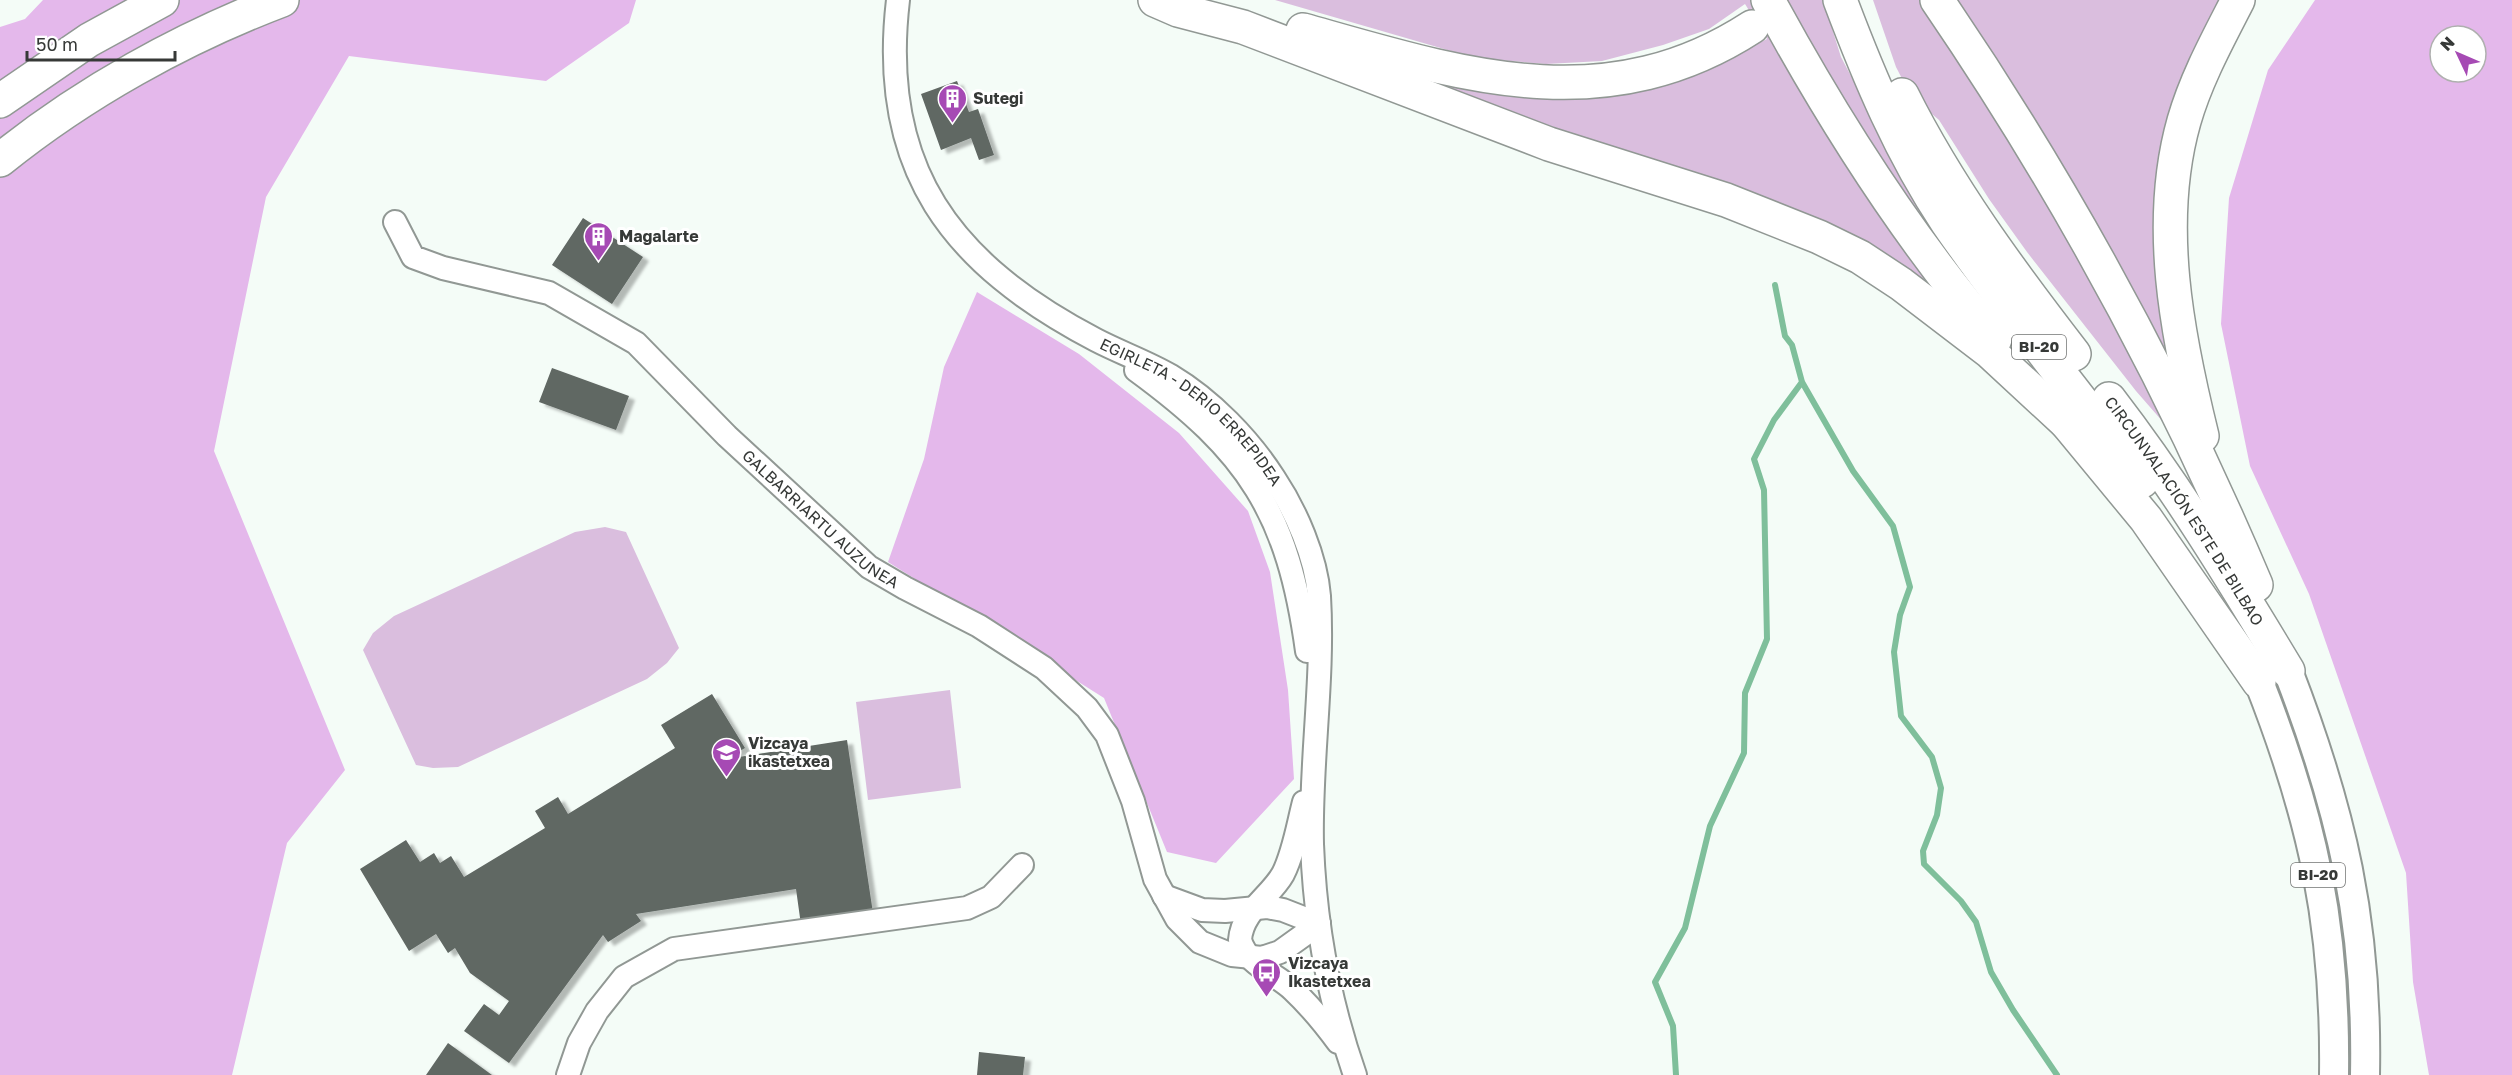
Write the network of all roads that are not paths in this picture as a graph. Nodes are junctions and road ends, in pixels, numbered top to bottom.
1 (162, 0) edge
2 (282, 0) edge
3 (1155, 0) edge
4 (1198, 0) edge
5 (1840, 0) edge
6 (1864, 0) edge
7 (1937, 0) edge
8 (2238, 0) edge
9 (897, 9) edge
10 (1760, 13) edge
11 (0, 101) edge
12 (0, 160) edge
13 (395, 222) dead end
14 (2070, 426) junction
15 (2214, 485) junction
16 (2273, 677) junction
17 (1313, 768) junction
18 (1022, 866) dead end
19 (1164, 896) junction
20 (1254, 908) junction
21 (1319, 924) junction
22 (1249, 958) junction
23 (1351, 1065) edge
24 (568, 1075) edge
25 (2334, 1075) edge
26 (2365, 1075) edge

1 - 11 highway
2 - 12 highway
3 - 14 highway
4 - 10 highway
5 - 16 highway, CIRCUNVALACIÓN ESTE DE BILBAO / BI-20
6 - 16 highway, CIRCUNVALACIÓN ESTE DE BILBAO / BI-20
7 - 15 highway
8 - 15 highway
9 - 17 street, EGIRLETA - DERIO ERREPIDEA
10 - 14 highway
13 - 19 street, GALBARRIARTU AUZUNEA
14 - 16 highway
15 - 16 highway
16 - 25 main road, CIRCUNVALACIÓN ESTE DE BILBAO / BI-20
16 - 26 main road, CIRCUNVALACIÓN ESTE DE BILBAO / BI-20
17 - 20 street
17 - 21 street, EGIRLETA - DERIO ERREPIDEA
18 - 24 street
19 - 20 street
19 - 22 street, GALBARRIARTU AUZUNEA
20 - 21 street
20 - 22 street
21 - 22 street
21 - 23 street
22 - 23 street

